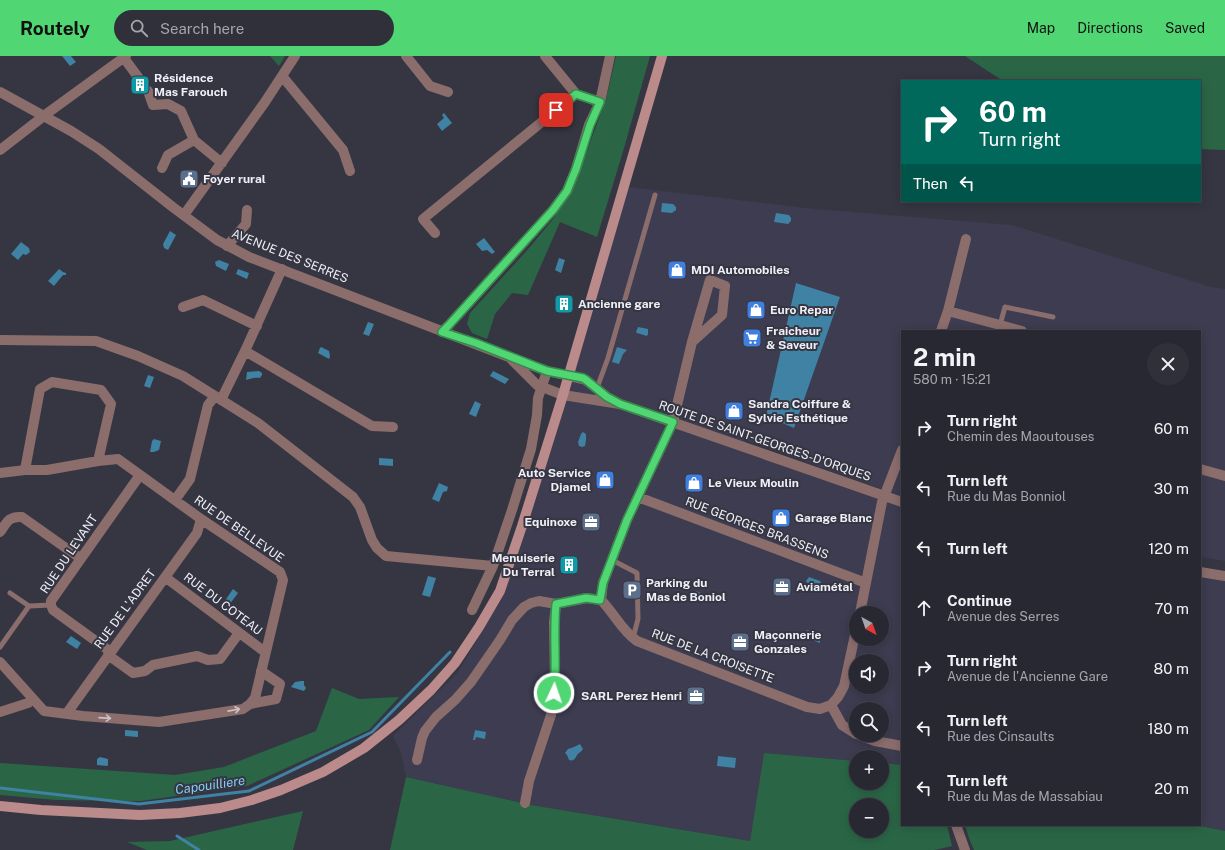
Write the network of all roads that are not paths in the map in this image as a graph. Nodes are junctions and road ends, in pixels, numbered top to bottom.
1 (295, 56) edge
2 (406, 56) edge
3 (545, 56) edge
4 (610, 56) edge
5 (662, 56) edge
6 (125, 57) edge
7 (282, 76) junction
8 (138, 77) tunnel mouth
9 (148, 90) tunnel mouth
10 (0, 92) edge
11 (448, 92) dead end
12 (576, 94) junction
13 (600, 102) junction
14 (43, 116) junction
15 (194, 140) junction
16 (0, 150) edge
17 (222, 163) junction
18 (162, 168) dead end
19 (350, 171) dead end
20 (654, 195) dead end
21 (247, 210) dead end
22 (184, 215) junction
23 (435, 233) dead end
24 (966, 239) dead end
25 (228, 246) junction
26 (282, 269) junction
27 (183, 307) dead end
28 (948, 311) junction
29 (1053, 317) dead end
30 (1000, 325) junction
31 (257, 326) junction
32 (941, 330) edge
33 (1018, 330) edge
34 (442, 332) junction
35 (0, 340) edge
36 (692, 342) junction
37 (245, 351) junction
38 (509, 357) junction
39 (547, 371) junction
40 (568, 375) junction
41 (541, 388) junction
42 (597, 388) junction
43 (563, 395) junction
44 (218, 398) junction
45 (620, 404) junction
46 (673, 422) junction
47 (393, 427) dead end
48 (901, 453) edge
49 (98, 461) junction
50 (1201, 469) edge
51 (25, 470) junction
52 (0, 473) edge
53 (140, 476) junction
54 (1225, 476) edge
55 (885, 496) junction
56 (638, 497) junction
57 (175, 500) junction
58 (901, 502) edge
59 (201, 519) junction
60 (0, 532) edge
61 (80, 558) junction
62 (612, 560) junction
63 (493, 566) junction
64 (1201, 572) edge
65 (1225, 576) edge
66 (165, 577) junction
67 (866, 583) junction
68 (10, 593) dead end
69 (600, 600) junction
70 (556, 604) junction
71 (51, 605) junction
72 (29, 606) junction
73 (861, 606) edge
74 (472, 610) dead end
75 (239, 632) junction
76 (633, 638) junction
77 (853, 646) edge
78 (0, 647) edge
79 (265, 652) junction
80 (110, 654) junction
81 (0, 662) edge
82 (261, 671) junction
83 (33, 699) junction
84 (250, 704) junction
85 (831, 705) junction
86 (0, 712) edge
87 (67, 713) junction
88 (849, 729) edge
89 (880, 742) edge
90 (901, 746) edge
91 (417, 760) dead end
92 (525, 804) dead end
93 (0, 806) edge
94 (956, 826) edge
95 (965, 850) edge

1 - 7 street
2 - 11 street
3 - 12 street
4 - 13 street
5 - 40 main road
6 - 8 street
6 - 14 street
7 - 17 street
7 - 19 street
9 - 15 street
10 - 14 street, AVENUE DES SERRES
12 - 13 street
12 - 23 street
13 - 34 street
14 - 16 street
14 - 22 street, AVENUE DES SERRES
15 - 17 street
15 - 18 street
17 - 22 street
20 - 42 lane
21 - 25 street
22 - 25 street, AVENUE DES SERRES
24 - 28 street
25 - 26 street, AVENUE DES SERRES
26 - 31 street
26 - 34 street, AVENUE DES SERRES
27 - 31 street
28 - 30 street
28 - 32 street
29 - 30 lane
30 - 33 street
31 - 37 street
34 - 38 street, AVENUE DES SERRES
35 - 44 street
36 - 36 street
36 - 46 street
37 - 44 street
37 - 47 street
38 - 39 street, AVENUE DES SERRES
38 - 41 street, AVENUE DES SERRES
39 - 40 street, AVENUE DES SERRES
39 - 41 street
40 - 42 street, ROUTE DE SAINT-GEORGES-D'ORQUES
40 - 43 main road
41 - 43 street, AVENUE DES SERRES
41 - 63 street
42 - 45 street, ROUTE DE SAINT-GEORGES-D'ORQUES
43 - 45 street, ROUTE DE SAINT-GEORGES-D'ORQUES
43 - 93 main road
44 - 57 street
44 - 63 street
45 - 46 street, ROUTE DE SAINT-GEORGES-D'ORQUES
46 - 55 street, ROUTE DE SAINT-GEORGES-D'ORQUES
46 - 56 street
48 - 55 street
49 - 51 street, RUE DE BELLEVUE
49 - 51 street
49 - 53 street, RUE DE BELLEVUE
50 - 54 street
51 - 52 street, RUE DE BELLEVUE
53 - 57 street, RUE DE BELLEVUE
53 - 61 street, RUE DU LEVANT
55 - 58 street, ROUTE DE SAINT-GEORGES-D'ORQUES
55 - 67 street
56 - 62 street
56 - 67 street, RUE GEORGES BRASSENS
57 - 59 street, RUE DE BELLEVUE
59 - 66 street, RUE DE L'ADRET
59 - 79 street, RUE DE BELLEVUE
60 - 61 street
61 - 71 street, RUE DU LEVANT
62 - 69 street
62 - 76 lane
63 - 74 street
64 - 65 street
66 - 75 street, RUE DU COTEAU
66 - 80 street, RUE DE L'ADRET
67 - 73 street
68 - 72 lane
69 - 70 street
69 - 76 street, RUE DE LA CROISETTE
70 - 91 street
70 - 92 street
71 - 72 lane
71 - 80 street, RUE DU LEVANT
72 - 78 lane
75 - 79 street, RUE DU COTEAU
75 - 80 street, RUE DU LEVANT
76 - 85 street, RUE DE LA CROISETTE
77 - 85 street
79 - 82 street, RUE DE BELLEVUE
80 - 87 street, RUE DE L'ADRET
81 - 83 street
82 - 84 street, RUE DE BELLEVUE
82 - 84 street
83 - 86 street
83 - 87 street
87 -> 84 street
85 - 88 street
89 - 90 street
94 - 95 street

